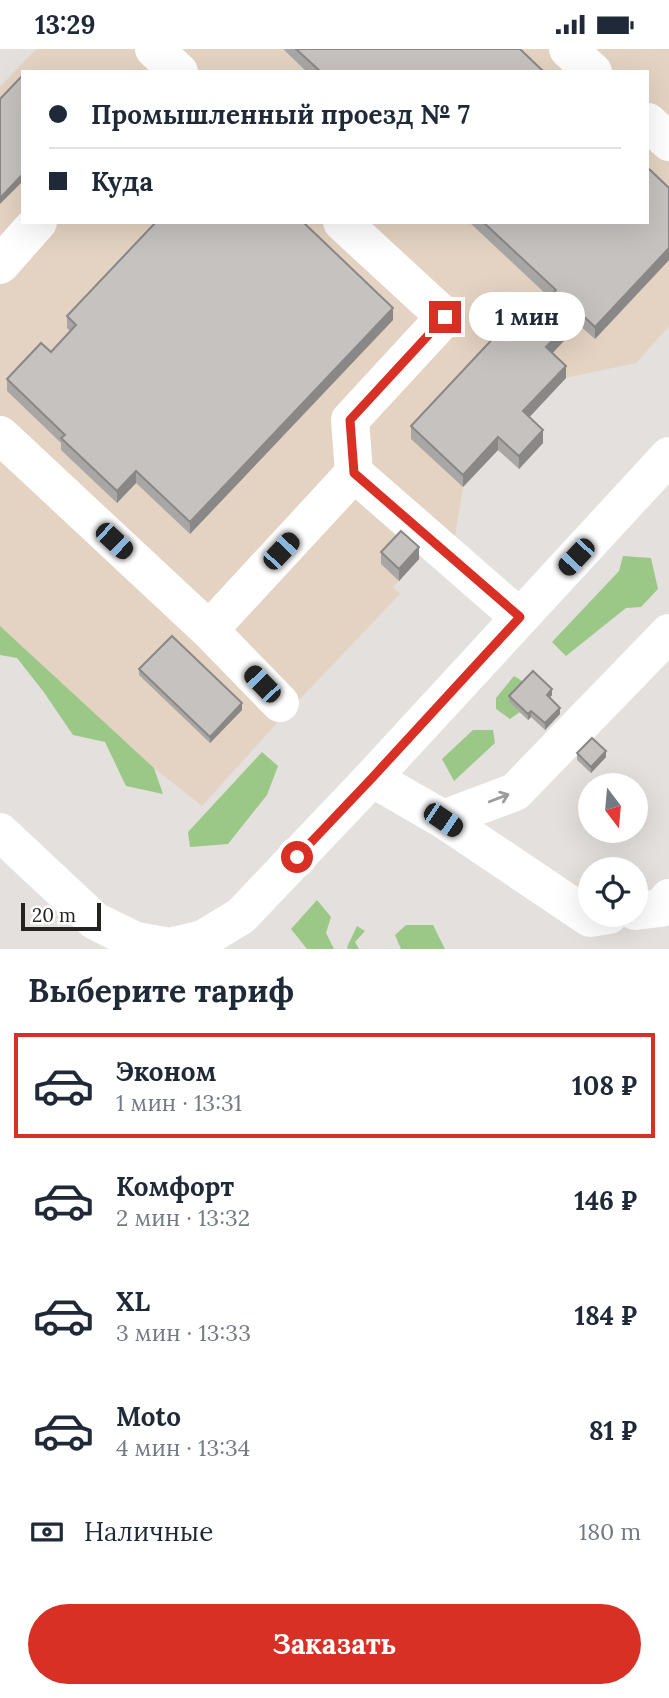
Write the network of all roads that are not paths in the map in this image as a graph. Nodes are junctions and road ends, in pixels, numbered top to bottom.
1 (568, 49) edge
2 (591, 70) edge
3 (649, 123) edge
4 (669, 142) edge
5 (36, 224) edge
6 (344, 224) edge
7 (0, 265) edge
8 (0, 435) edge
9 (669, 456) edge
10 (354, 473) junction
11 (520, 617) junction
12 (209, 630) junction
13 (669, 633) edge
14 (279, 703) dead end
15 (372, 778) junction
16 (443, 820) junction
17 (0, 832) edge
18 (669, 898) edge
19 (578, 910) edge
20 (648, 910) edge
21 (200, 944) edge

1 - 2 street
3 - 4 street
5 - 7 street
6 - 10 street
8 - 12 street
9 - 11 street
10 - 11 street
10 - 12 street
11 - 15 street
12 - 14 street
16 -> 13 street
15 - 16 street
15 - 21 street
16 - 19 street
17 - 21 street
18 - 20 street

